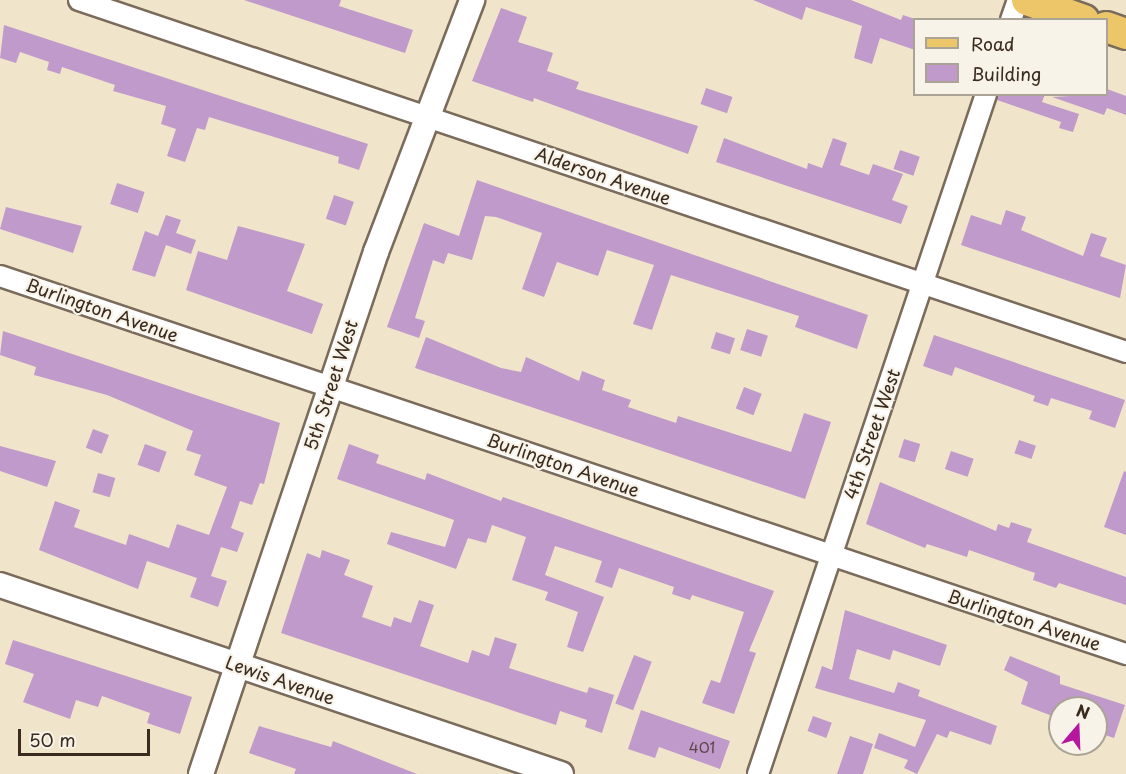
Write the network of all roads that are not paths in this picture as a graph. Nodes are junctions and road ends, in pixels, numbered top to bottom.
1 (79, 0) edge
2 (472, 0) edge
3 (1018, 0) edge
4 (1027, 0) edge
5 (1012, 18) edge
6 (1078, 18) edge
7 (1108, 27) edge
8 (1126, 34) edge
9 (985, 96) edge
10 (430, 118) junction
11 (0, 276) edge
12 (922, 284) junction
13 (1126, 352) edge
14 (331, 387) junction
15 (831, 556) junction
16 (0, 585) edge
17 (1126, 654) edge
18 (237, 665) junction
19 (201, 774) edge
20 (561, 774) edge
21 (758, 774) edge

1 - 10 street, Alderson Avenue
2 - 10 street, 5th Street West
3 - 5 street
4 - 6 main road
7 - 8 main road
9 - 12 street, 4th Street West
10 - 12 street, Alderson Avenue
10 - 14 street, 5th Street West
11 - 14 street, Burlington Avenue
12 - 13 street, Alderson Avenue
12 - 15 street, 4th Street West
14 - 15 street, Burlington Avenue
14 - 18 street, 5th Street West
15 - 17 street, Burlington Avenue
15 - 21 street, 4th Street West
16 - 18 street, Lewis Avenue
18 - 19 street, 5th Street West
18 - 20 street, Lewis Avenue

